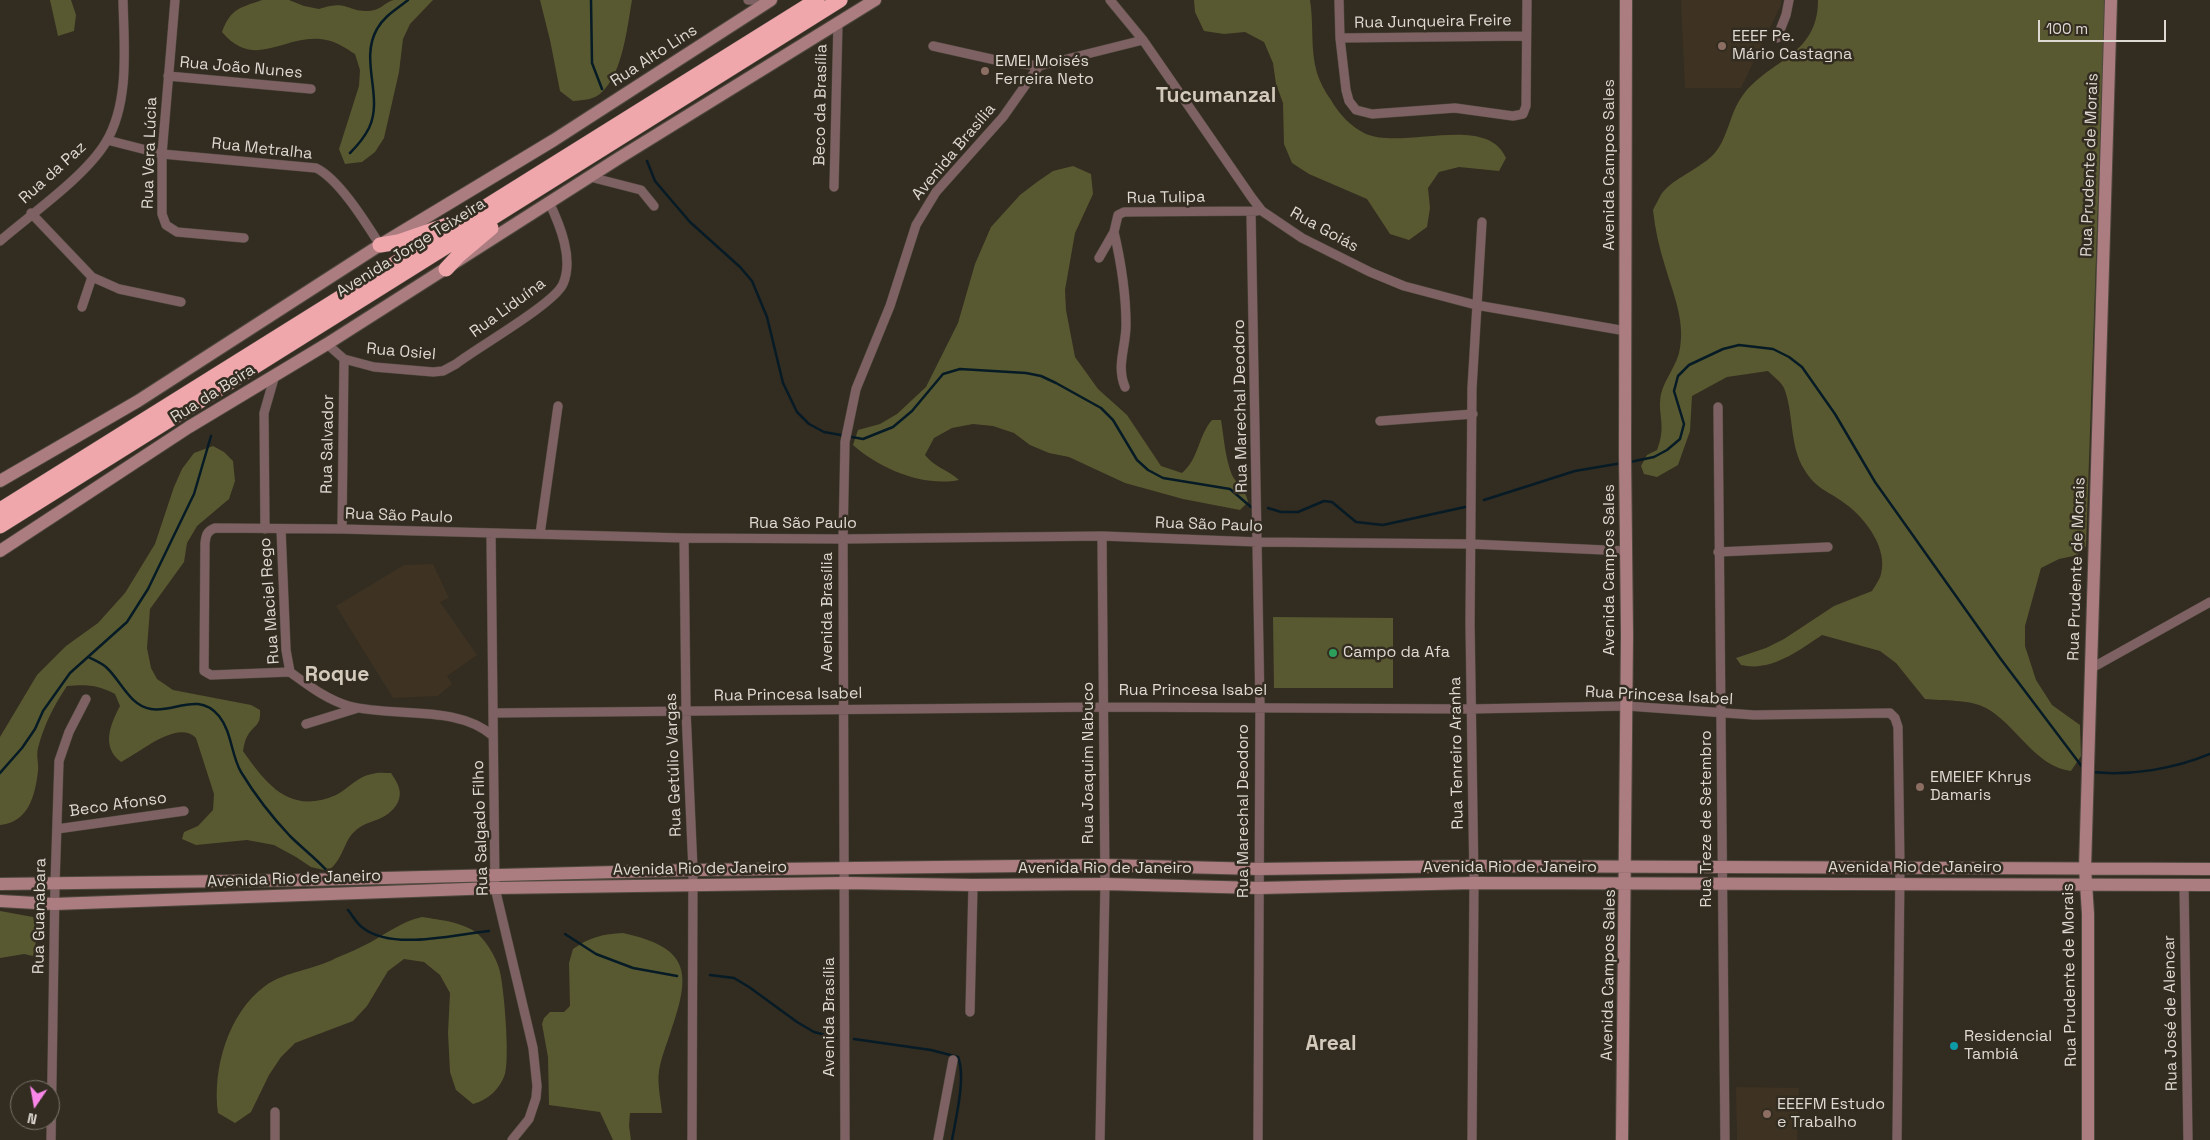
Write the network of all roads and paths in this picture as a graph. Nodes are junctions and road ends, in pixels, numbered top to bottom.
1 (123, 0) edge
2 (175, 0) edge
3 (748, 0) edge
4 (763, 0) edge
5 (771, 0) edge
6 (818, 0) edge
7 (840, 0) edge
8 (874, 0) edge
9 (1110, 0) edge
10 (1339, 0) edge
11 (1527, 0) edge
12 (1626, 0) edge
13 (1789, 0) edge
14 (2111, 0) edge
15 (838, 23) junction
16 (1526, 36) junction
17 (1340, 38) junction
18 (1777, 38) dead end
19 (1143, 40) junction
20 (933, 46) dead end
21 (1040, 66) junction
22 (168, 76) junction
23 (311, 89) dead end
24 (107, 140) junction
25 (162, 154) junction
26 (590, 176) junction
27 (547, 184) junction
28 (834, 187) dead end
29 (549, 202) junction
30 (654, 206) dead end
31 (1262, 210) junction
32 (1251, 212) junction
33 (31, 213) junction
34 (467, 219) junction
35 (1482, 222) dead end
36 (1114, 232) junction
37 (244, 238) dead end
38 (0, 241) edge
39 (380, 245) junction
40 (1099, 258) dead end
41 (446, 269) junction
42 (92, 277) junction
43 (181, 302) dead end
44 (1476, 305) junction
45 (82, 307) dead end
46 (1626, 332) junction
47 (327, 344) junction
48 (344, 359) junction
49 (449, 368) joint
50 (275, 375) junction
51 (1125, 387) dead end
52 (558, 406) dead end
53 (1718, 408) dead end
54 (1473, 414) junction
55 (1380, 421) dead end
56 (0, 481) edge
57 (0, 510) edge
58 (0, 526) edge
59 (266, 529) junction
60 (280, 529) junction
61 (342, 529) junction
62 (491, 534) junction
63 (540, 534) junction
64 (1102, 536) junction
65 (684, 538) junction
66 (843, 539) junction
67 (1258, 542) junction
68 (1471, 544) junction
69 (1828, 547) dead end
70 (0, 551) edge
71 (1627, 551) junction
72 (1718, 552) junction
73 (2210, 602) edge
74 (2090, 669) junction
75 (290, 672) junction
76 (86, 699) dead end
77 (1260, 706) junction
78 (1627, 706) junction
79 (1103, 707) junction
80 (358, 708) junction
81 (1470, 708) junction
82 (843, 709) junction
83 (686, 711) junction
84 (493, 712) junction
85 (1722, 714) junction
86 (306, 724) dead end
87 (493, 736) junction
88 (184, 811) dead end
89 (57, 829) junction
90 (1104, 865) junction
91 (1474, 866) junction
92 (1723, 867) junction
93 (845, 868) junction
94 (1626, 868) junction
95 (1900, 868) junction
96 (2085, 868) junction
97 (1259, 869) junction
98 (2210, 869) edge
99 (693, 870) junction
100 (495, 881) junction
101 (845, 883) junction
102 (1474, 883) junction
103 (1722, 883) junction
104 (0, 884) edge
105 (54, 884) junction
106 (1105, 884) junction
107 (1626, 884) junction
108 (1899, 884) junction
109 (973, 885) junction
110 (2086, 885) junction
111 (2184, 885) junction
112 (2210, 885) edge
113 (693, 886) junction
114 (1259, 888) junction
115 (0, 901) edge
116 (54, 904) junction
117 (970, 1012) dead end
118 (953, 1060) dead end
119 (275, 1112) dead end
120 (51, 1140) edge
121 (275, 1140) edge
122 (512, 1140) edge
123 (692, 1140) edge
124 (845, 1140) edge
125 (938, 1140) edge
126 (1100, 1140) edge
127 (1258, 1140) edge
128 (1472, 1140) edge
129 (1622, 1140) edge
130 (1724, 1140) edge
131 (1897, 1140) edge
132 (2088, 1140) edge
133 (2188, 1140) edge

1 - 24 street, Rua da Paz
2 - 22 street, Rua Vera Lúcia
3 - 4 street
5 - 39 main road, Rua Alto Lins
6 - 34 highway, Avenida Jorge Teixeira
7 - 27 highway, Avenida Jorge Teixeira
8 - 15 main road, Rua da Beira
9 - 19 street, Rua Goiás
10 - 17 street
11 - 16 street
12 - 46 main road, Avenida Campos Sales
13 - 18 street
14 - 74 main road, Rua Prudente de Morais
15 - 26 main road, Rua da Beira
15 - 28 street, Beco da Brasília
16 - 17 street, Rua Junqueira Freire
16 - 17 street
19 - 21 street
19 - 31 street, Rua Goiás
20 - 21 street
21 - 66 street, Avenida Brasília
22 - 23 street, Rua João Nunes
22 - 25 street, Rua Vera Lúcia
24 - 25 street, Rua Metralha
24 - 33 street, Rua da Paz
25 - 37 street, Rua Vera Lúcia
25 - 39 street, Rua Metralha
26 - 29 main road, Rua da Beira
26 - 30 street
27 - 41 highway
27 - 58 highway, Avenida Jorge Teixeira
29 - 41 main road, Rua da Beira
29 - 49 street, Rua Liduína
31 - 32 street, Rua Tulipa
31 - 44 street, Rua Goiás
32 - 36 street, Rua Tulipa
32 - 67 street, Rua Marechal Deodoro
33 - 38 street, Rua da Paz
33 - 42 street
34 - 39 highway
34 - 57 highway, Avenida Jorge Teixeira
35 - 44 street, Rua Tenreiro Aranha
36 - 40 street, Rua Tulipa
36 - 51 street
39 - 56 main road
41 - 47 main road, Rua da Beira
42 - 43 street
42 - 45 street
44 - 46 street, Rua Goiás
44 - 54 street, Rua Tenreiro Aranha
46 - 71 main road, Avenida Campos Sales
47 - 48 street, Rua Osiel
47 - 50 main road, Rua da Beira
48 - 49 street, Rua Osiel
48 - 61 street, Rua Salvador
50 - 59 street, Rua Maciel Rego
50 - 70 main road, Rua da Beira
52 - 63 street
53 - 72 street, Rua Treze de Setembro
54 - 55 street
54 - 68 street, Rua Tenreiro Aranha
59 - 60 street, Rua São Paulo
59 - 75 street, Rua São Paulo
60 - 61 street, Rua São Paulo
60 - 75 street, Rua Maciel Rego
61 - 62 street, Rua São Paulo
62 - 63 street, Rua São Paulo
62 - 84 street, Rua Salgado Filho
63 - 65 street, Rua São Paulo
64 - 66 street, Rua São Paulo
64 - 67 street, Rua São Paulo
64 - 79 street, Rua Joaquim Nabuco
65 - 66 street, Rua São Paulo
65 - 83 street, Rua Getúlio Vargas
66 - 82 street, Avenida Brasília
67 - 68 street, Rua São Paulo
67 - 77 street, Rua Marechal Deodoro
68 - 71 street, Rua São Paulo
68 - 81 street, Rua Tenreiro Aranha
69 - 72 street
71 - 78 main road, Avenida Campos Sales
72 - 85 street, Rua Treze de Setembro
73 - 74 street
74 - 96 main road, Rua Prudente de Morais
75 - 80 street
76 - 89 street, Rua Guanabara
77 - 79 street, Rua Princesa Isabel
77 - 81 street, Rua Princesa Isabel
77 - 97 street, Rua Marechal Deodoro
78 - 81 street, Rua Princesa Isabel
78 - 85 street, Rua Princesa Isabel
78 - 94 main road, Avenida Campos Sales
79 - 82 street, Rua Princesa Isabel
79 - 90 street, Rua Joaquim Nabuco
80 - 86 street
80 - 87 street
81 - 91 street, Rua Tenreiro Aranha
82 - 83 street, Rua Princesa Isabel
82 - 93 street, Avenida Brasília
83 - 84 street, Rua Princesa Isabel
83 - 99 street, Rua Getúlio Vargas
84 - 87 street, Rua Salgado Filho
85 - 92 street, Rua Treze de Setembro
85 - 95 street, Rua Princesa Isabel
87 - 100 street, Rua Salgado Filho
88 - 89 street, Beco Afonso
89 - 105 street, Rua Guanabara
90 - 93 main road, Avenida Rio de Janeiro
90 - 97 main road, Avenida Rio de Janeiro
90 - 106 street, Rua Joaquim Nabuco
91 - 94 main road, Avenida Rio de Janeiro
91 - 97 main road, Avenida Rio de Janeiro
91 - 102 street, Rua Tenreiro Aranha
92 - 94 main road, Avenida Rio de Janeiro
92 - 95 main road, Avenida Rio de Janeiro
92 - 103 street, Rua Treze de Setembro
93 - 99 main road, Avenida Rio de Janeiro
93 - 101 street, Avenida Brasília
94 - 107 main road, Avenida Campos Sales
95 - 96 main road, Avenida Rio de Janeiro
95 - 108 street
96 - 98 main road, Avenida Rio de Janeiro
96 - 110 main road, Rua Prudente de Morais
97 - 114 street, Rua Marechal Deodoro
99 - 100 main road, Avenida Rio de Janeiro
99 - 113 street, Rua Getúlio Vargas
100 - 105 main road, Avenida Rio de Janeiro
100 - 113 main road, Avenida Rio de Janeiro
100 - 116 main road, Avenida Rio de Janeiro
100 - 122 street, Rua Salgado Filho
101 - 109 main road, Avenida Rio de Janeiro
101 - 113 main road, Avenida Rio de Janeiro
101 - 124 street, Avenida Brasília
102 - 107 main road, Avenida Rio de Janeiro
102 - 114 main road, Avenida Rio de Janeiro
102 - 128 street, Rua Tenreiro Aranha
103 - 107 main road, Avenida Rio de Janeiro
103 - 108 main road, Avenida Rio de Janeiro
103 - 130 street, Rua Treze de Setembro
104 - 105 main road, Avenida Rio de Janeiro
105 - 116 street, Rua Guanabara
106 - 109 main road, Avenida Rio de Janeiro
106 - 114 main road, Avenida Rio de Janeiro
106 - 126 street, Rua Joaquim Nabuco
107 - 129 main road, Avenida Campos Sales
108 - 110 main road, Avenida Rio de Janeiro
108 - 131 street
109 - 117 street
110 - 111 main road, Avenida Rio de Janeiro
110 - 132 main road, Rua Prudente de Morais
111 - 112 main road, Avenida Rio de Janeiro
111 - 133 street, Rua José de Alencar
113 - 123 street, Rua Getúlio Vargas
114 - 127 street, Rua Marechal Deodoro
115 - 116 main road, Avenida Rio de Janeiro
116 - 120 street, Rua Guanabara
118 - 125 street
119 - 121 street

